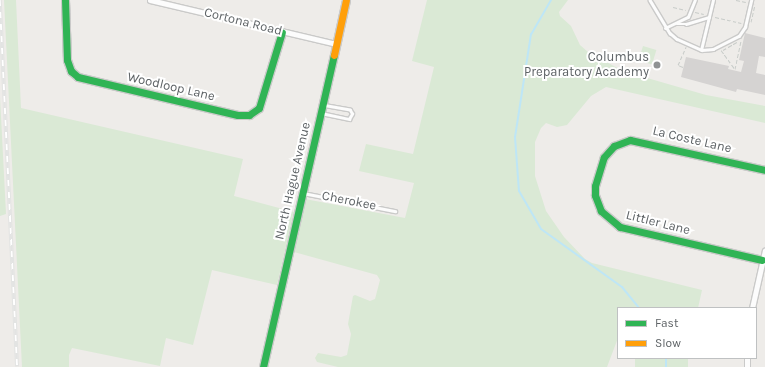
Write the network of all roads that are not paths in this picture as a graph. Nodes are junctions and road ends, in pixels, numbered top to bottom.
1 (65, 0) edge
2 (150, 0) edge
3 (346, 0) edge
4 (650, 0) edge
5 (694, 0) edge
6 (713, 0) edge
7 (751, 0) edge
8 (709, 16) junction
9 (677, 24) junction
10 (665, 28) junction
11 (282, 32) junction
12 (336, 44) junction
13 (701, 50) junction
14 (322, 104) junction
15 (320, 113) junction
16 (614, 146) joint
17 (765, 170) edge
18 (302, 193) junction
19 (395, 211) dead end
20 (765, 250) edge
21 (762, 260) junction
22 (752, 307) edge
23 (263, 367) edge

1 - 11 street, Woodloop Lane
2 - 11 street, Cortona Road
3 - 12 street, North Hague Avenue
4 - 10 lane
5 - 9 lane
6 - 8 lane
7 - 13 lane
8 - 9 lane
8 - 13 lane
9 - 10 lane
10 - 13 lane
11 - 12 street, Cortona Road
12 - 14 street, North Hague Avenue
14 - 15 street, North Hague Avenue
14 - 15 lane
15 - 18 street, North Hague Avenue
16 - 17 street, La Coste Lane
16 - 21 street, Littler Lane
18 - 19 lane, Cherokee
18 - 23 street, North Hague Avenue
20 - 21 street
21 - 22 street

